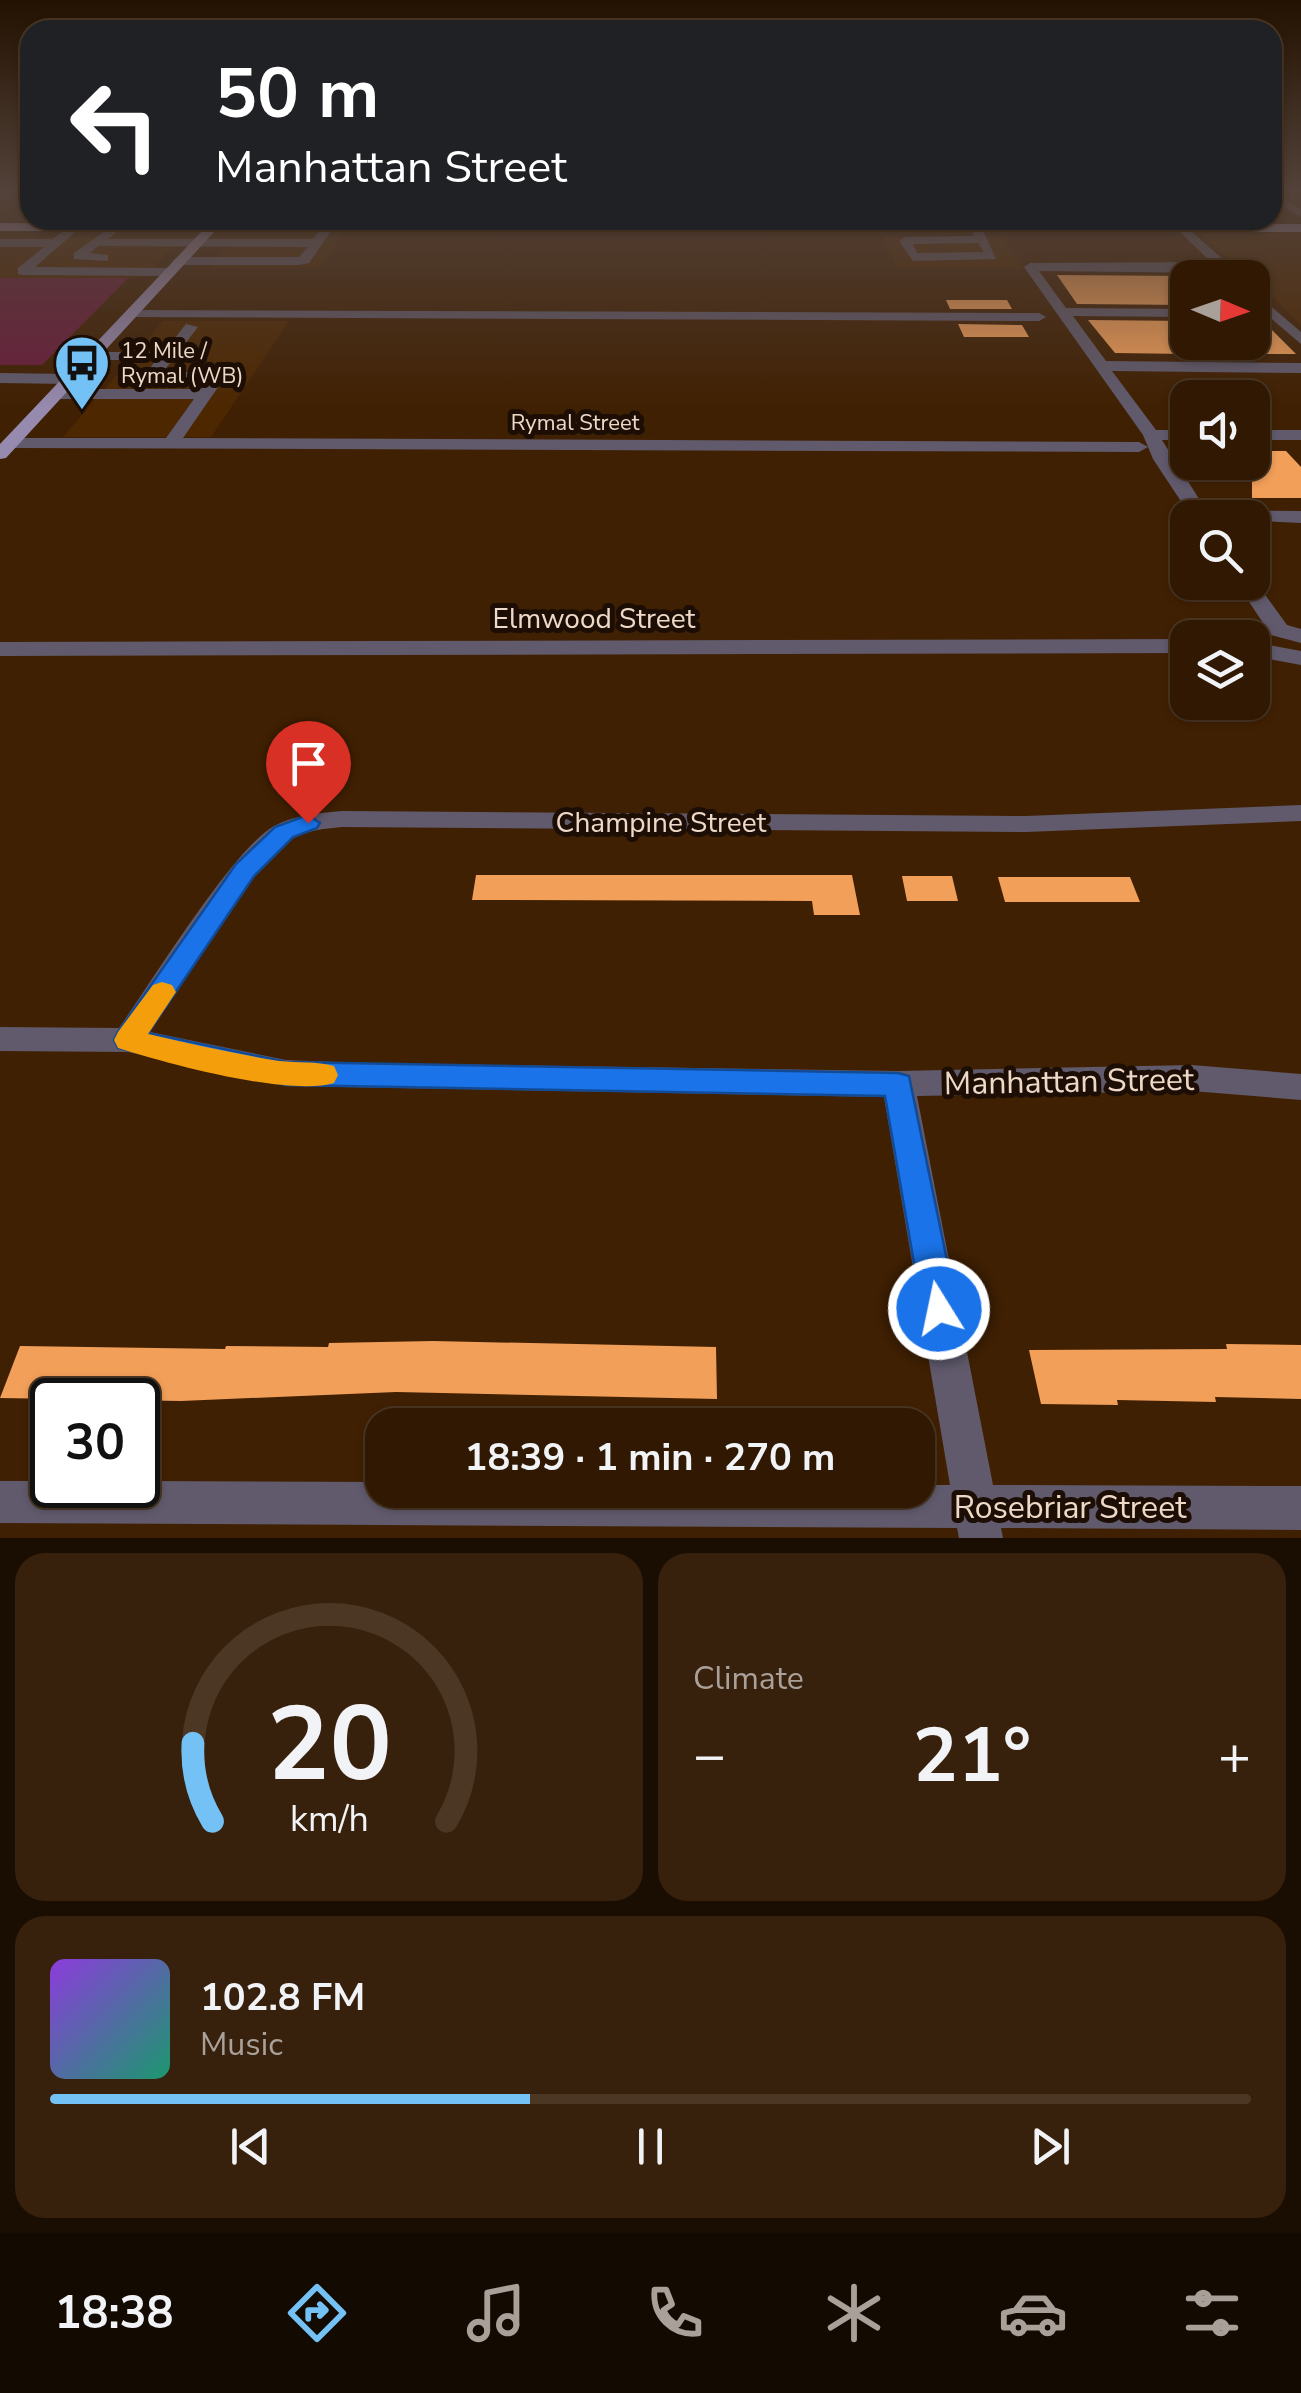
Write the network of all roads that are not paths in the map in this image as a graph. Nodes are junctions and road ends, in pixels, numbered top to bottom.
1 (30, 264) edge
2 (176, 264) junction
3 (190, 264) edge
4 (1170, 271) edge
5 (1063, 312) junction
6 (1170, 313) edge
7 (1272, 313) edge
8 (130, 314) junction
9 (1038, 317) dead end
10 (190, 327) dead end
11 (1301, 340) edge
12 (91, 356) junction
13 (166, 356) junction
14 (1102, 366) junction
15 (1301, 368) edge
16 (0, 378) edge
17 (70, 379) junction
18 (56, 394) junction
19 (205, 394) junction
20 (1270, 435) edge
21 (1301, 436) edge
22 (1170, 438) edge
23 (1145, 441) junction
24 (171, 443) junction
25 (5, 448) edge
26 (1190, 500) edge
27 (1270, 516) edge
28 (1301, 516) edge
29 (1258, 600) edge
30 (1301, 636) edge
31 (1170, 646) edge
32 (0, 650) edge
33 (1270, 652) edge
34 (1301, 658) edge
35 (1301, 813) edge
36 (0, 1038) edge
37 (128, 1040) junction
38 (898, 1084) junction
39 (1301, 1088) edge
40 (0, 1502) edge
41 (1301, 1508) edge
42 (978, 1522) edge

1 - 2 street
2 - 3 street
2 - 8 main road
4 - 5 street
5 - 6 street
5 - 14 street
7 - 11 street
8 - 9 street
8 - 12 main road
10 - 13 street
12 - 13 street
12 - 17 main road
13 - 19 street
14 - 15 street
14 - 23 street
16 - 17 street
17 - 18 main road
18 - 19 street
18 - 25 main road
19 - 24 street
20 - 21 street
22 - 23 street, Rymal Street
23 - 24 street, Rymal Street
23 - 26 street
24 - 25 street, Rymal Street
27 - 28 street
29 - 30 street
31 - 32 street, Elmwood Street
33 - 34 street
35 - 37 street, Champine Street
36 - 37 street, Manhattan Street
37 - 38 street, Manhattan Street
38 - 39 street, Manhattan Street
38 - 42 street
40 - 42 street, Rosebriar Street
41 - 42 street, Rosebriar Street

